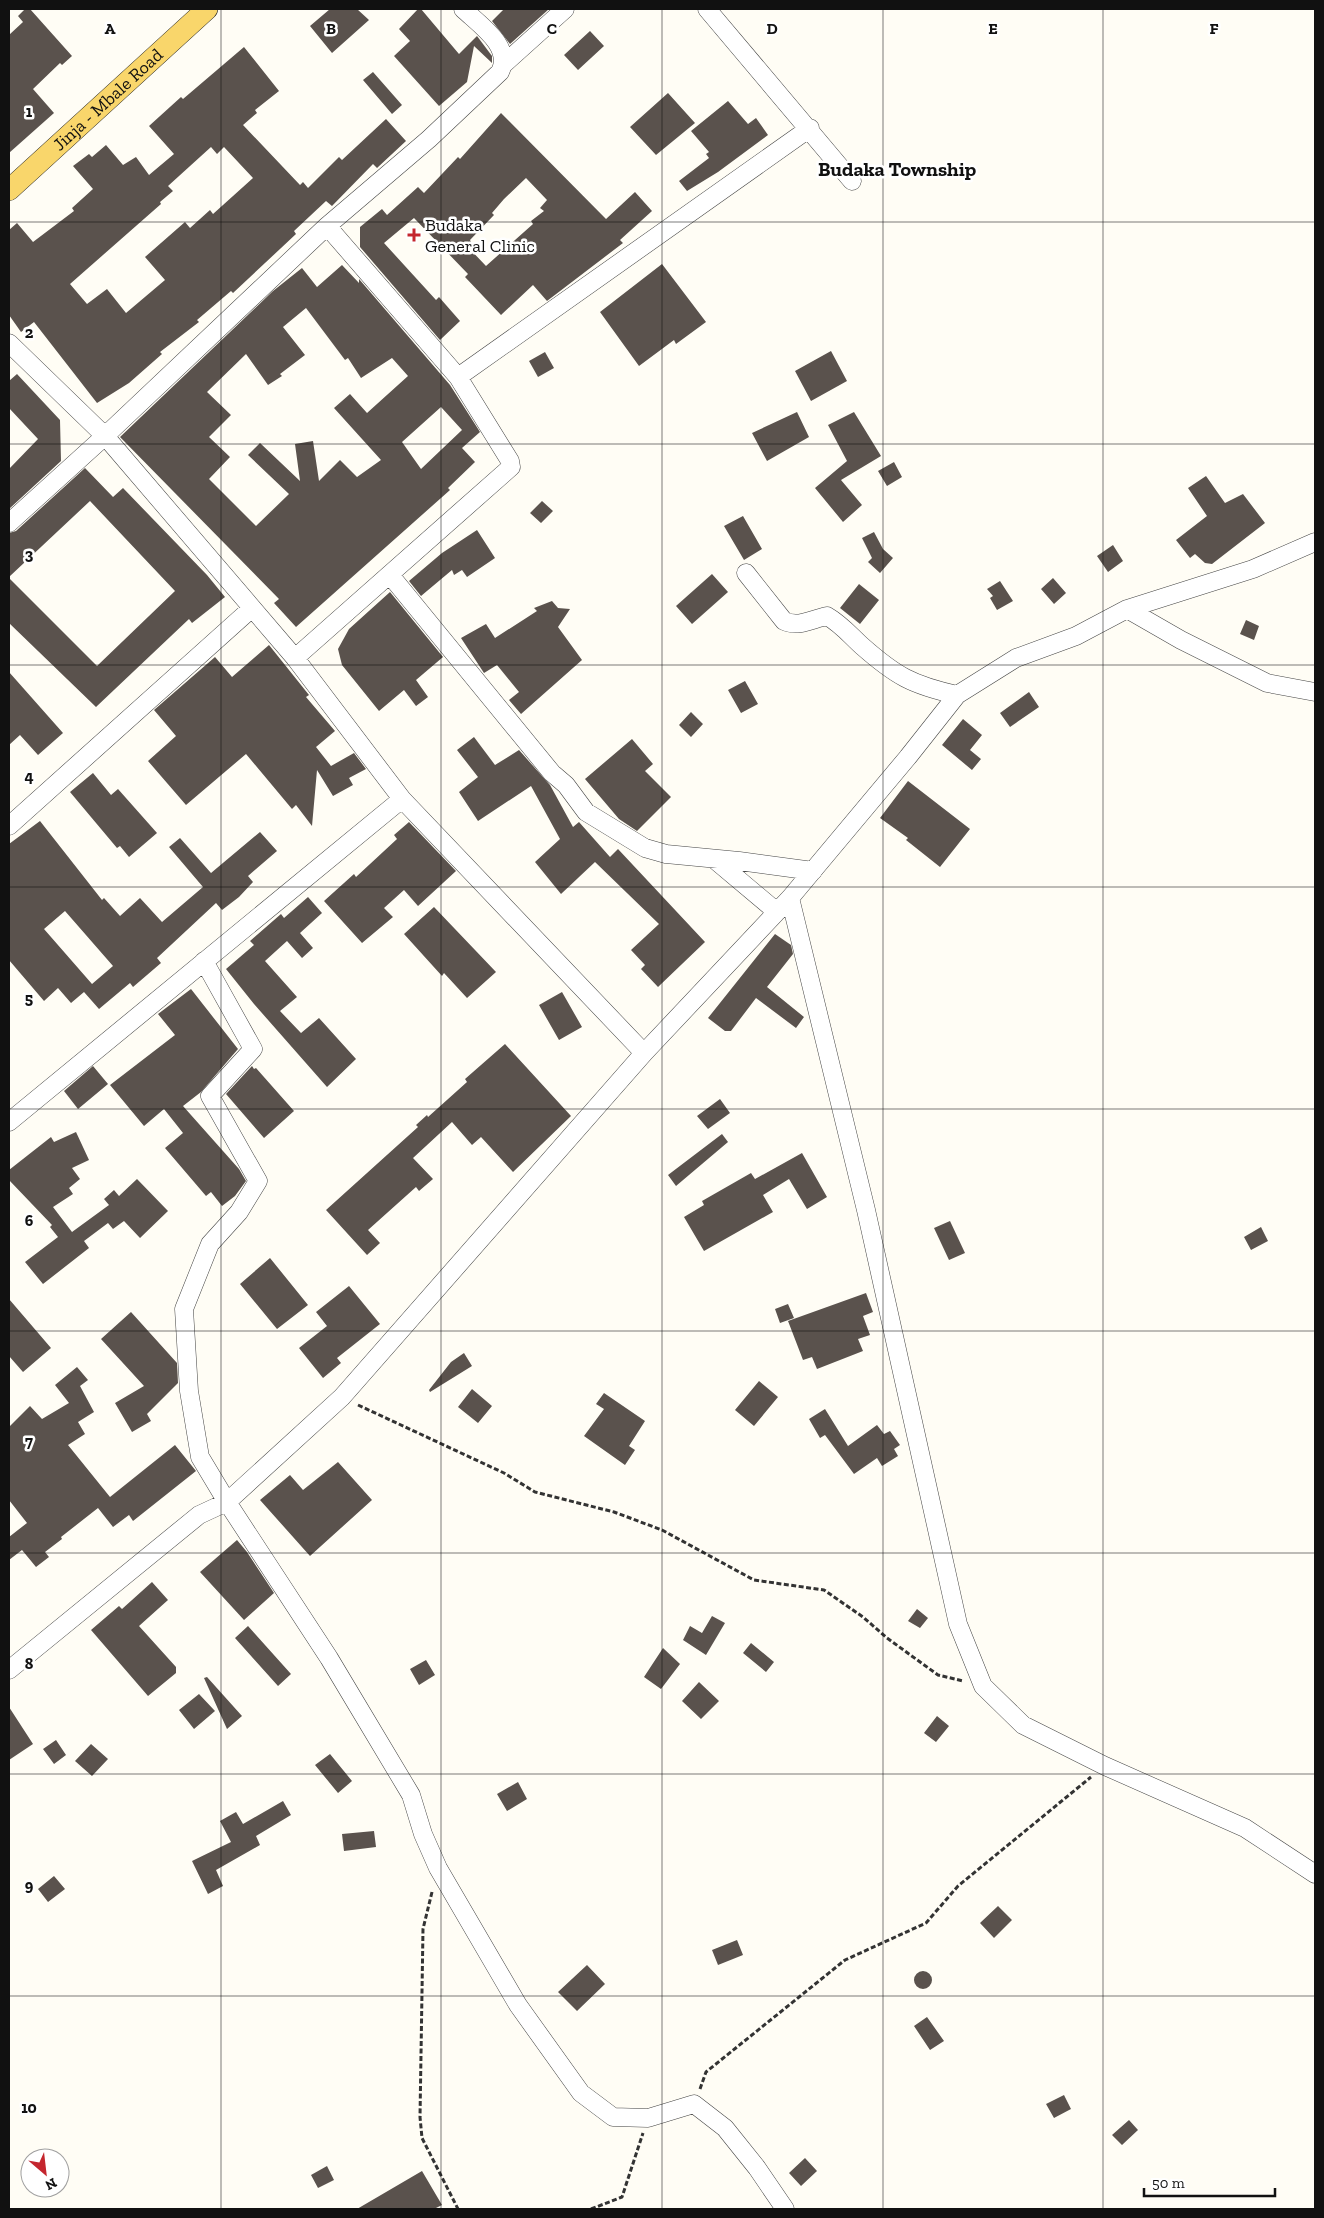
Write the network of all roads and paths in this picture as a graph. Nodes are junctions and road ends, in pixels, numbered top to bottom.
1 (207, 9) edge
2 (463, 9) edge
3 (565, 9) edge
4 (707, 9) edge
5 (505, 63) junction
6 (810, 128) junction
7 (852, 181) dead end
8 (9, 190) edge
9 (327, 226) junction
10 (9, 343) edge
11 (458, 377) junction
12 (105, 436) junction
13 (9, 523) edge
14 (1315, 542) edge
15 (746, 573) dead end
16 (390, 575) junction
17 (252, 608) junction
18 (1127, 608) junction
19 (295, 658) junction
20 (1315, 692) edge
21 (957, 695) junction
22 (402, 799) junction
23 (9, 826) edge
24 (714, 859) junction
25 (812, 872) junction
26 (790, 898) junction
27 (777, 912) junction
28 (204, 961) junction
29 (644, 1053) junction
30 (9, 1122) edge
31 (342, 1397) junction
32 (227, 1502) junction
33 (9, 1670) edge
34 (984, 1686) junction
35 (1105, 1766) junction
36 (438, 1868) junction
37 (1315, 1874) edge
38 (694, 2104) junction
39 (648, 2118) junction
40 (458, 2209) edge
41 (591, 2209) edge
42 (785, 2209) edge

1 - 8 main road, Jinja - Mbale Road
2 - 5 street
3 - 5 street
4 - 6 street
5 - 9 street
6 - 7 street
6 - 11 street
9 - 11 street
9 - 12 street
10 - 12 street
11 - 16 street
12 - 13 street
12 - 17 street
14 - 18 street
15 - 21 street
16 - 19 street
16 - 24 street
17 - 19 street
17 - 23 street
18 - 20 street
18 - 21 street
19 - 22 street
21 - 25 street
22 - 28 street
22 - 29 street
24 - 25 street
24 - 27 street
25 - 26 street
26 - 27 street
26 - 34 street
27 - 29 street
28 - 30 street
28 - 32 street
29 - 31 street
31 - 32 street
31 - 34 path
32 - 33 street
32 - 36 street
34 - 35 street
35 - 37 street
35 - 38 path
36 - 39 street
36 - 40 path
38 - 39 street
38 - 42 street
39 - 41 path

